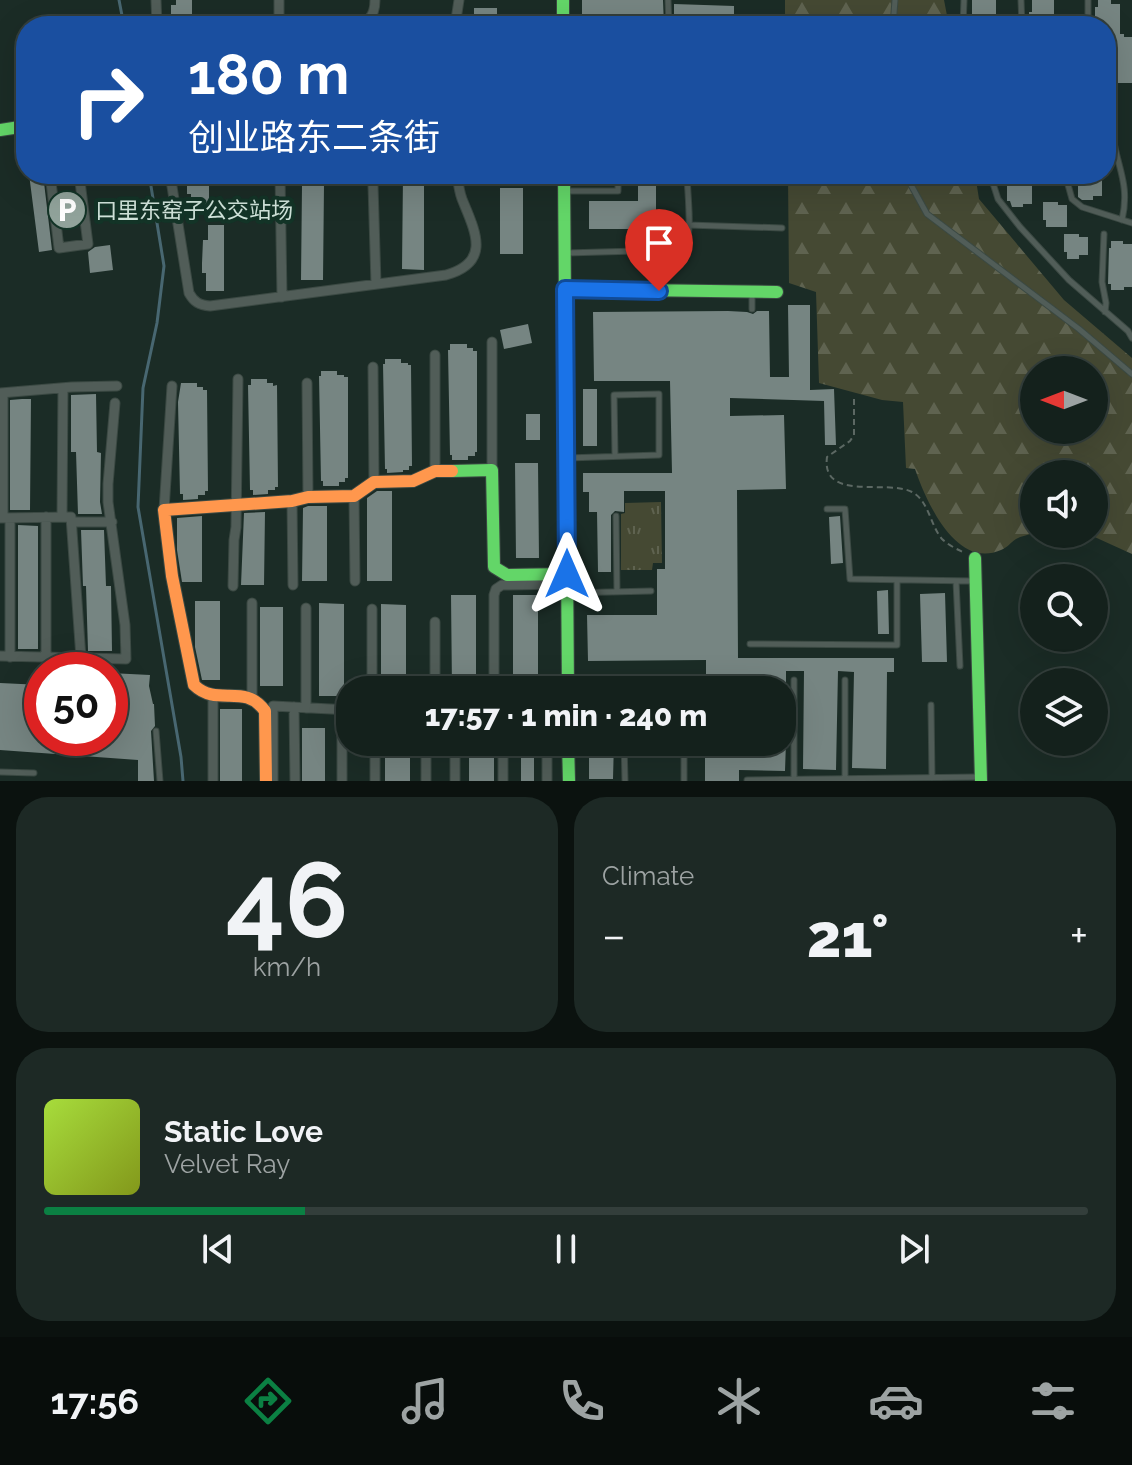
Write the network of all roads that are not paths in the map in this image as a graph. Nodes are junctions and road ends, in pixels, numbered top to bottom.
1 (1116, 150) edge
2 (51, 184) edge
3 (80, 184) edge
4 (172, 184) edge
5 (280, 184) edge
6 (373, 184) edge
7 (459, 184) edge
8 (564, 184) edge
9 (618, 184) edge
10 (687, 184) edge
11 (910, 184) edge
12 (993, 184) edge
13 (1068, 184) edge
14 (564, 191) junction
15 (1122, 220) junction
16 (1132, 223) edge
17 (688, 225) junction
18 (782, 228) dead end
19 (1104, 234) dead end
20 (565, 253) junction
21 (376, 284) junction
22 (565, 289) junction
23 (752, 292) junction
24 (777, 292) dead end
25 (282, 297) junction
26 (752, 309) dead end
27 (1105, 312) junction
28 (1132, 338) edge
29 (492, 342) dead end
30 (435, 355) dead end
31 (373, 367) dead end
32 (1132, 374) edge
33 (238, 379) dead end
34 (307, 383) dead end
35 (117, 386) dead end
36 (172, 386) dead end
37 (63, 388) junction
38 (2, 393) edge
39 (115, 403) dead end
40 (615, 456) junction
41 (566, 458) junction
42 (2, 464) edge
43 (492, 470) junction
44 (435, 471) junction
45 (374, 482) junction
46 (354, 496) junction
47 (308, 497) junction
48 (292, 501) junction
49 (236, 505) junction
50 (827, 509) dead end
51 (164, 510) junction
52 (616, 516) dead end
53 (46, 517) junction
54 (4, 518) edge
55 (67, 520) junction
56 (112, 522) junction
57 (975, 558) road end
58 (494, 567) junction
59 (897, 580) junction
60 (355, 581) dead end
61 (956, 581) junction
62 (976, 581) junction
63 (567, 583) junction
64 (293, 585) dead end
65 (233, 586) dead end
66 (651, 591) dead end
67 (617, 592) junction
68 (494, 595) junction
69 (252, 603) dead end
70 (306, 608) dead end
71 (372, 609) dead end
72 (435, 622) dead end
73 (750, 644) dead end
74 (46, 652) edge
75 (80, 652) edge
76 (126, 652) edge
77 (5, 656) edge
78 (960, 666) dead end
79 (372, 676) edge
80 (435, 676) edge
81 (494, 676) edge
82 (568, 676) edge
83 (845, 680) dead end
84 (213, 696) junction
85 (263, 702) junction
86 (931, 705) dead end
87 (294, 707) junction
88 (306, 708) junction
89 (336, 710) edge
90 (156, 731) dead end
91 (343, 756) edge
92 (375, 756) edge
93 (426, 756) edge
94 (455, 756) edge
95 (503, 756) edge
96 (547, 756) edge
97 (568, 756) edge
98 (624, 756) edge
99 (684, 756) edge
100 (794, 756) edge
101 (0, 772) edge
102 (34, 773) dead end
103 (932, 778) junction
104 (794, 779) edge
105 (845, 779) junction
106 (980, 779) edge
107 (747, 780) edge
108 (160, 781) edge
109 (213, 781) edge
110 (266, 781) edge
111 (273, 781) edge
112 (295, 781) edge
113 (342, 781) edge
114 (375, 781) edge
115 (426, 781) edge
116 (455, 781) edge
117 (503, 781) edge
118 (547, 781) edge
119 (569, 781) edge
120 (625, 781) edge
121 (684, 781) edge

1 - 15 lane
2 - 3 street
4 - 25 street
5 - 25 street
6 - 21 street
7 - 21 street
8 - 14 street
9 - 14 lane
10 - 17 lane
11 - 32 lane
12 - 27 lane
13 - 15 lane
14 - 20 street
15 - 16 lane
17 - 18 lane
17 - 20 lane
19 - 27 lane
20 - 22 street
21 - 25 street
22 - 23 street
22 - 41 street
23 - 24 street
23 - 26 lane
27 - 28 lane
29 - 43 street
30 - 44 street
31 - 45 street
33 - 49 street
34 - 47 street
35 - 37 street
36 - 51 street
37 - 38 street
37 - 55 street
38 - 42 street
39 - 56 street
40 - 40 lane
40 - 41 lane
41 - 63 street
42 - 54 street
43 - 44 street
43 - 58 street
44 - 45 street
45 - 46 street
46 - 47 street
46 - 60 street
47 - 48 street
48 - 49 street
48 - 64 street
49 - 51 street
49 - 65 street
50 - 59 lane
51 - 84 street
52 - 67 lane
53 - 54 street
53 - 55 street
53 - 74 street
54 - 77 street
55 - 56 street
55 - 75 street
56 - 76 street
57 - 62 street
58 - 63 street
58 - 68 street
59 - 61 lane
59 - 73 lane
61 - 62 lane
61 - 78 lane
62 - 106 street
63 - 67 lane
63 - 68 street
63 - 82 street
66 - 67 lane
68 - 81 street
69 - 85 street
70 - 88 street
71 - 79 street
72 - 80 street
83 - 105 lane
84 - 85 street
84 - 109 street
85 - 87 street
85 - 110 street
85 - 111 street
86 - 103 lane
87 - 88 street
87 - 112 street
88 - 89 street
90 - 108 lane
91 - 113 street
92 - 114 street
93 - 115 street
94 - 116 street
95 - 117 street
96 - 118 street
97 - 119 street
98 - 120 lane
99 - 121 lane
100 - 104 lane
101 - 102 lane
103 - 105 lane
103 - 106 lane
104 - 105 lane
104 - 107 lane

